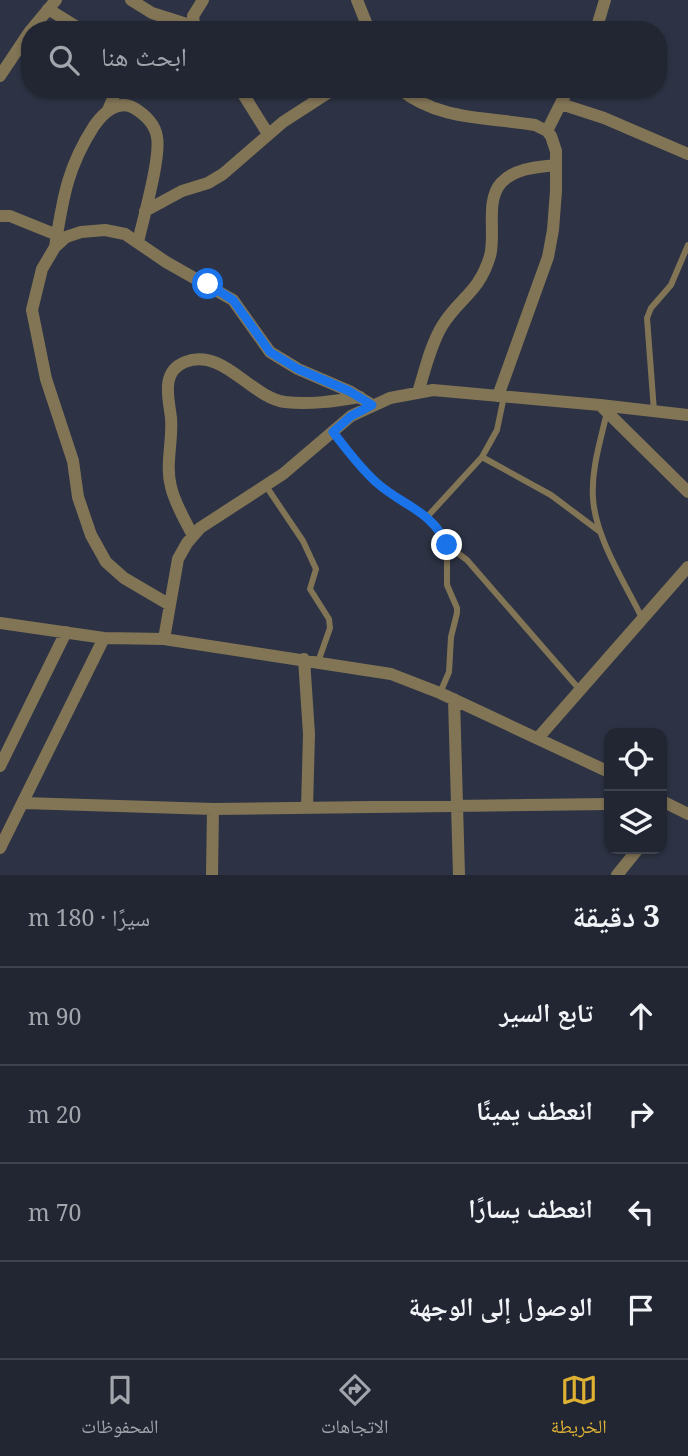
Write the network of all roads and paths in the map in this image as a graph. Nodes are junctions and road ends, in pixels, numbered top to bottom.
1 (131, 0) edge
2 (203, 0) edge
3 (357, 0) edge
4 (606, 0) edge
5 (52, 4) edge
6 (38, 21) edge
7 (72, 21) edge
8 (174, 21) edge
9 (193, 21) edge
10 (365, 21) edge
11 (599, 21) edge
12 (21, 44) edge
13 (0, 76) edge
14 (113, 98) edge
15 (246, 98) edge
16 (321, 98) edge
17 (411, 98) edge
18 (564, 98) edge
19 (561, 104) junction
20 (108, 110) junction
21 (547, 131) junction
22 (268, 134) junction
23 (688, 154) edge
24 (556, 165) junction
25 (145, 211) junction
26 (0, 216) edge
27 (56, 241) junction
28 (138, 242) junction
29 (688, 245) edge
30 (418, 392) junction
31 (501, 396) junction
32 (359, 397) junction
33 (372, 405) junction
34 (603, 408) junction
35 (654, 411) junction
36 (688, 415) edge
37 (333, 432) junction
38 (482, 457) junction
39 (267, 486) junction
40 (688, 492) edge
41 (427, 517) junction
42 (602, 533) junction
43 (193, 536) junction
44 (447, 545) junction
45 (686, 571) edge
46 (170, 605) junction
47 (642, 618) junction
48 (0, 623) edge
49 (66, 632) junction
50 (104, 638) junction
51 (164, 639) junction
52 (303, 659) junction
53 (318, 662) junction
54 (580, 690) junction
55 (440, 693) junction
56 (454, 699) junction
57 (538, 738) junction
58 (0, 766) edge
59 (604, 770) edge
60 (24, 803) junction
61 (604, 804) edge
62 (667, 804) edge
63 (457, 807) junction
64 (307, 808) junction
65 (213, 809) junction
66 (688, 814) edge
67 (0, 848) edge
68 (634, 854) edge
69 (212, 875) edge
70 (459, 875) edge
71 (617, 875) edge

1 - 8 street
2 - 9 street
3 - 10 street
4 - 11 street
5 - 6 street
5 - 7 street
12 - 13 street
14 - 20 street
15 - 22 street
16 - 22 street
17 - 21 street
18 - 19 street
19 - 21 street
19 - 23 street
20 - 25 street
20 - 27 street
21 - 24 street
22 - 25 street
24 - 30 street
24 - 31 street
25 - 28 street
26 - 27 street
27 - 28 street
27 - 46 street
28 - 32 street
29 - 35 lane
30 - 31 street
30 - 33 street
31 - 34 street
31 - 38 lane
32 - 33 street
32 - 43 street
33 - 37 street
34 - 35 street
34 - 40 street
34 - 42 lane
35 - 36 street
37 - 39 street
37 - 41 lane
38 - 41 lane
38 - 42 lane
39 - 43 street
39 - 53 lane
41 - 44 lane
42 - 47 lane
43 - 46 street
44 - 54 lane
44 - 55 lane
45 - 47 street
46 - 51 street
47 - 54 street
48 - 49 street
49 - 50 street
49 - 58 street
50 - 51 street
50 - 60 street
51 - 52 street
52 - 53 street
52 - 64 street
53 - 55 street
54 - 57 street
55 - 56 street
56 - 57 street
56 - 63 street
57 - 59 street
60 - 65 street
60 - 67 street
61 - 63 street
62 - 66 street
63 - 64 street
63 - 70 street
64 - 65 street
65 - 69 street
68 - 71 street

